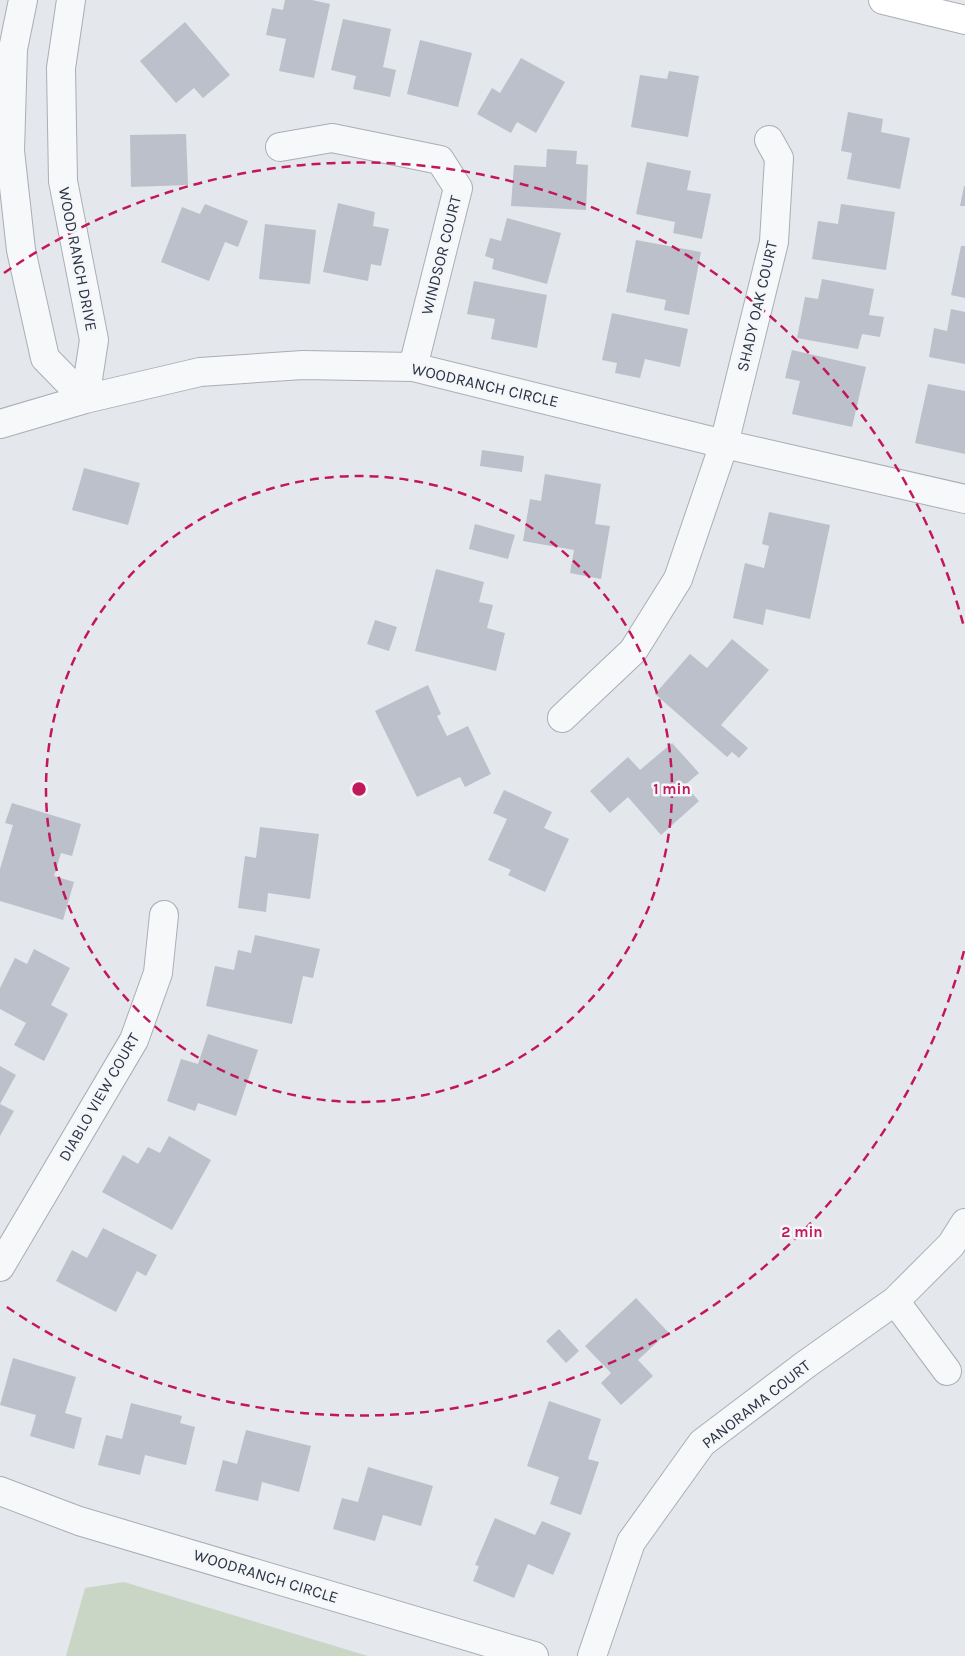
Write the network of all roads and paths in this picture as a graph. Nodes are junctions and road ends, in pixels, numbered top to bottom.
1 (23, 0) edge
2 (71, 0) edge
3 (883, 0) edge
4 (965, 20) edge
5 (769, 140) dead end
6 (280, 148) dead end
7 (413, 367) junction
8 (85, 399) junction
9 (0, 424) edge
10 (724, 444) junction
11 (965, 499) edge
12 (562, 718) dead end
13 (164, 915) dead end
14 (965, 1224) edge
15 (0, 1267) edge
16 (895, 1301) junction
17 (947, 1371) dead end
18 (0, 1491) edge
19 (534, 1656) edge
20 (592, 1656) edge

1 - 8 street
2 - 8 street, WOOD RANCH DRIVE
3 - 4 main road
5 - 10 street, SHADY OAK COURT
6 - 7 street, WINDSOR COURT
7 - 8 street, WOODRANCH CIRCLE
7 - 10 street, WOODRANCH CIRCLE
8 - 9 street, WOODRANCH CIRCLE
10 - 11 street, WOODRANCH CIRCLE
10 - 12 street, SHADY OAK COURT
13 - 15 street, DIABLO VIEW COURT
14 - 16 street, PANORAMA COURT
16 - 17 street
16 - 20 street, PANORAMA COURT
18 - 19 street, WOODRANCH CIRCLE

